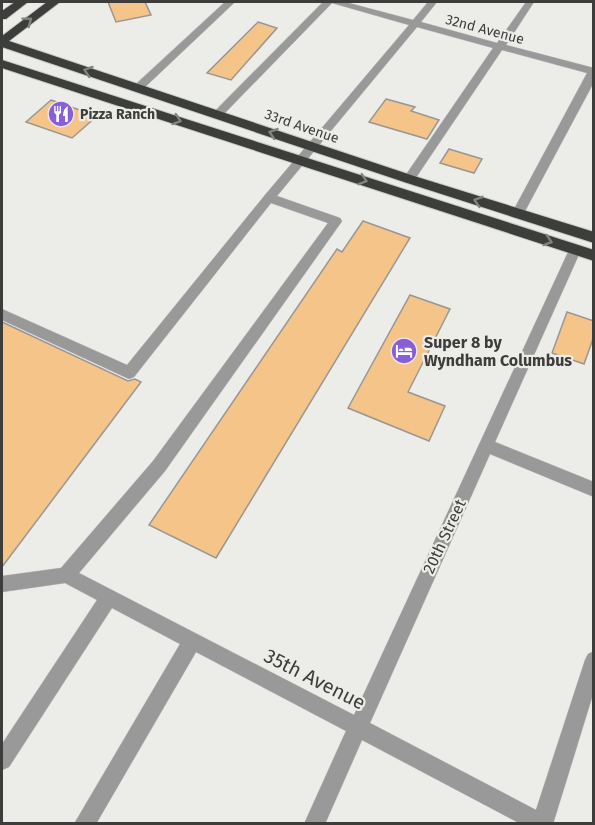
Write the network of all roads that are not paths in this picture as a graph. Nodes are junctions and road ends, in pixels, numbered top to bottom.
1 (22, 2) edge
2 (54, 2) edge
3 (230, 2) edge
4 (328, 2) edge
5 (336, 2) edge
6 (433, 2) edge
7 (530, 2) edge
8 (2, 16) edge
9 (414, 23) junction
10 (2, 42) edge
11 (500, 46) junction
12 (2, 64) edge
13 (593, 72) edge
14 (139, 87) junction
15 (218, 114) junction
16 (312, 147) junction
17 (301, 160) junction
18 (409, 179) junction
19 (269, 198) junction
20 (518, 213) junction
21 (594, 238) edge
22 (575, 250) junction
23 (594, 256) edge
24 (2, 315) edge
25 (486, 445) junction
26 (594, 490) edge
27 (66, 575) junction
28 (2, 584) edge
29 (109, 598) junction
30 (192, 641) junction
31 (594, 660) edge
32 (357, 726) junction
33 (2, 760) edge
34 (542, 823) edge
35 (84, 824) edge
36 (314, 824) edge

1 - 8 highway
10 -> 2 highway
3 - 14 street
4 - 15 street
5 - 9 street, 32nd Avenue
6 - 9 street
7 - 11 street
9 - 11 street, 32nd Avenue
9 - 16 street
14 -> 10 highway, 33rd Avenue
11 - 13 street, 32nd Avenue
11 - 18 street
12 -> 17 highway, 33rd Avenue
13 - 20 street
14 - 15 highway, 33rd Avenue
16 -> 15 highway, 33rd Avenue
16 - 17 street
16 - 18 highway, 33rd Avenue
17 - 19 street
17 -> 22 highway, 33rd Avenue
20 -> 18 highway, 33rd Avenue
19 - 24 street
19 - 27 street
20 - 21 highway, 33rd Avenue
22 - 23 highway, 33rd Avenue
22 - 25 street, 20th Street
25 - 26 street
25 - 32 street, 20th Street
27 - 28 street
27 - 29 street, 35th Avenue
29 - 30 street, 35th Avenue
29 - 33 street
30 - 32 street, 35th Avenue
30 - 35 street
31 - 34 street
32 - 34 street, 35th Avenue
32 - 36 street, 20th Street

